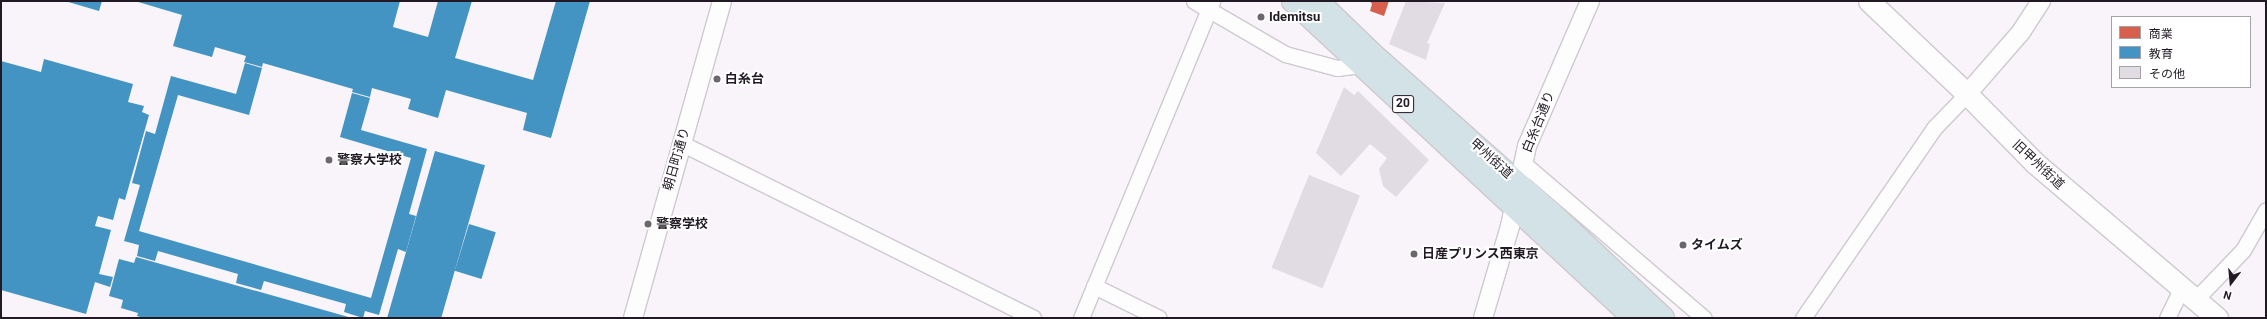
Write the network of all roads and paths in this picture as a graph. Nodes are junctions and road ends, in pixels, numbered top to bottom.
1 (722, 1) edge
2 (1194, 1) edge
3 (1293, 1) edge
4 (1317, 1) edge
5 (1590, 1) edge
6 (1869, 1) edge
7 (2041, 1) edge
8 (1211, 5) edge
9 (1361, 65) junction
10 (1966, 94) junction
11 (681, 143) junction
12 (1523, 163) junction
13 (1518, 184) junction
14 (1514, 207) junction
15 (2266, 210) edge
16 (1094, 286) junction
17 (2188, 295) junction
18 (633, 318) edge
19 (1033, 318) edge
20 (1081, 318) edge
21 (1159, 318) edge
22 (1484, 318) edge
23 (1634, 318) edge
24 (1662, 318) edge
25 (1704, 318) edge
26 (1803, 318) edge
27 (2167, 318) edge
28 (2217, 318) edge

1 - 11 street, 朝日町通り
2 - 8 street
3 - 9 highway, 甲州街道 / 20
4 - 13 highway, 甲州街道 / 20
5 - 12 street, 白糸台通り
6 - 10 main road, 旧甲州街道
7 - 10 street
8 - 9 street
8 - 16 street
9 - 14 highway, 甲州街道 / 20
10 - 17 main road, 旧甲州街道
10 - 26 street
11 - 18 street, 朝日町通り
11 - 19 street
12 - 13 street, 白糸台通り
12 - 25 street
13 - 14 street, 白糸台通り
13 - 24 highway, 甲州街道 / 20
14 - 22 street, 白糸台通り
14 - 23 highway, 甲州街道 / 20
15 - 17 street
16 - 20 street
16 - 21 street
17 - 27 street
17 - 28 main road, 旧甲州街道

